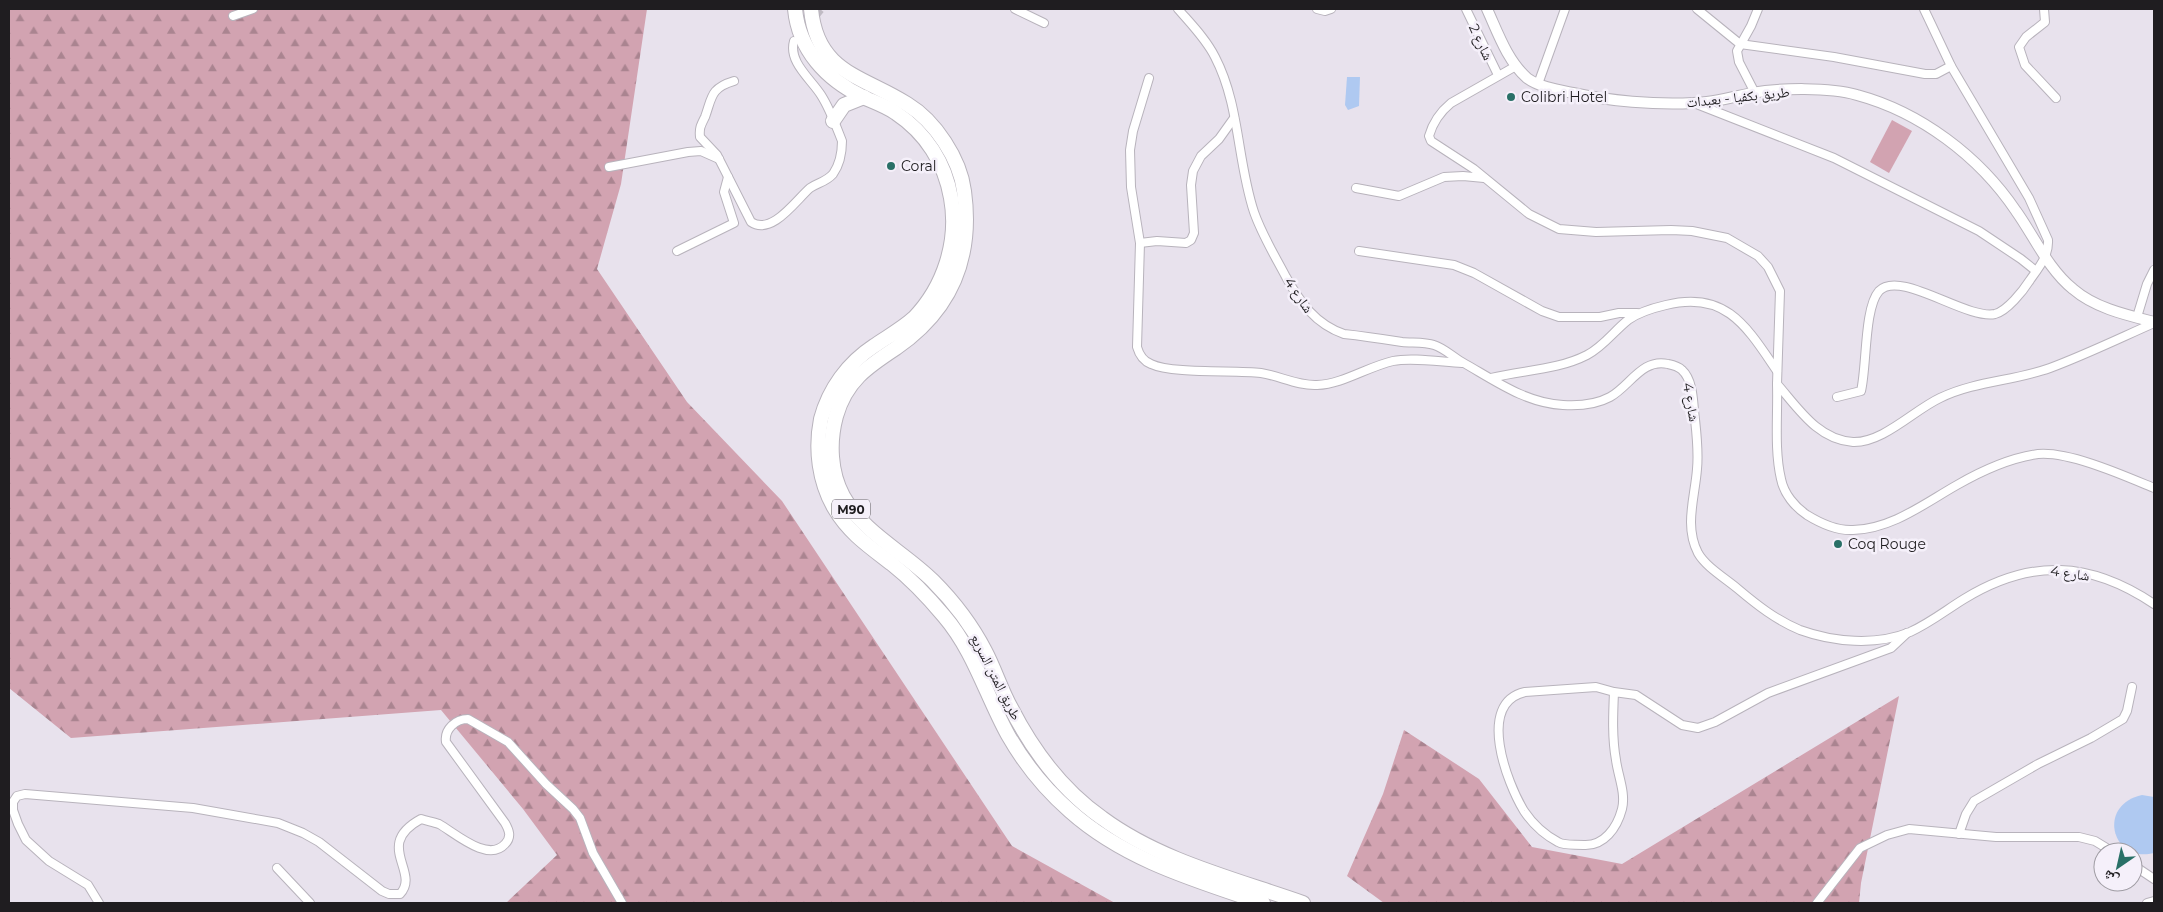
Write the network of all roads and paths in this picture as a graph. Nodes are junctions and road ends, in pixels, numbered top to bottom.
1 (253, 9) edge
2 (795, 9) edge
3 (811, 9) edge
4 (1015, 9) edge
5 (1178, 9) edge
6 (1317, 9) edge
7 (1330, 9) edge
8 (1466, 9) edge
9 (1487, 9) edge
10 (1566, 9) edge
11 (1697, 9) edge
12 (1758, 9) edge
13 (1924, 9) edge
14 (2044, 9) edge
15 (232, 16) dead end
16 (1044, 22) dead end
17 (794, 41) dead end
18 (1740, 44) junction
19 (1516, 66) junction
20 (1951, 66) junction
21 (1498, 74) junction
22 (1150, 78) dead end
23 (734, 81) dead end
24 (1538, 84) junction
25 (1755, 93) junction
26 (864, 97) junction
27 (2056, 98) dead end
28 (1694, 104) junction
29 (1234, 118) junction
30 (833, 121) junction
31 (720, 160) junction
32 (609, 167) dead end
33 (728, 177) junction
34 (1484, 178) junction
35 (1356, 188) dead end
36 (1140, 243) junction
37 (677, 251) dead end
38 (1359, 251) dead end
39 (2046, 257) junction
40 (2154, 270) edge
41 (2036, 271) junction
42 (1640, 314) junction
43 (2137, 317) junction
44 (2154, 322) edge
45 (1464, 363) junction
46 (1776, 371) junction
47 (1491, 378) junction
48 (1777, 384) junction
49 (1837, 397) dead end
50 (2154, 488) edge
51 (2154, 604) edge
52 (1908, 633) junction
53 (2132, 687) dead end
54 (1614, 692) junction
55 (9, 791) edge
56 (17, 796) junction
57 (1959, 834) junction
58 (2094, 842) edge
59 (277, 868) dead end
60 (2143, 871) edge
61 (2154, 878) edge
62 (2154, 901) edge
63 (99, 903) edge
64 (310, 903) edge
65 (622, 903) edge
66 (1263, 903) edge
67 (1303, 903) edge
68 (1817, 903) edge
69 (2147, 903) edge

1 - 15 street
2 - 26 highway, طريق المتن السريع / M90
3 - 67 highway, طريق المتن السريع / M90
4 - 16 street
5 - 29 street, شارع 4
6 - 7 street
8 - 21 street, شارع 2
9 - 19 main road, طريق بكفيا - بعبدات
10 - 24 street
11 - 18 street
12 - 18 street
13 - 20 street
14 - 27 street
17 - 30 street
18 - 20 street
18 - 25 street
19 - 21 street
19 - 24 main road, طريق بكفيا - بعبدات
20 - 39 street
21 - 34 street
22 - 36 street
23 - 31 street
24 - 28 main road, طريق بكفيا - بعبدات
25 - 28 main road, طريق بكفيا - بعبدات
25 - 39 main road, طريق بكفيا - بعبدات
26 - 30 highway
26 - 66 highway, طريق المتن السريع / M90
28 - 41 street
29 - 36 street
29 - 45 street, شارع 4
30 - 33 street
31 - 32 street
31 - 33 street
33 - 37 street
34 - 35 street
34 - 46 street
36 - 45 street
38 - 42 street
39 - 41 street
39 - 43 main road, طريق بكفيا - بعبدات
40 - 43 street
41 - 49 street
42 - 46 street
42 - 47 street
43 - 44 main road, طريق بكفيا - بعبدات
44 - 48 street
45 - 47 street, شارع 4
46 - 48 street
47 - 52 street, شارع 4
48 - 50 street
51 - 52 street, شارع 4
52 - 54 street
53 - 57 street
54 - 54 street
55 - 56 street
56 - 63 street
56 - 65 street
57 - 58 street
57 - 68 street
59 - 64 street
60 - 61 street
62 - 69 street

